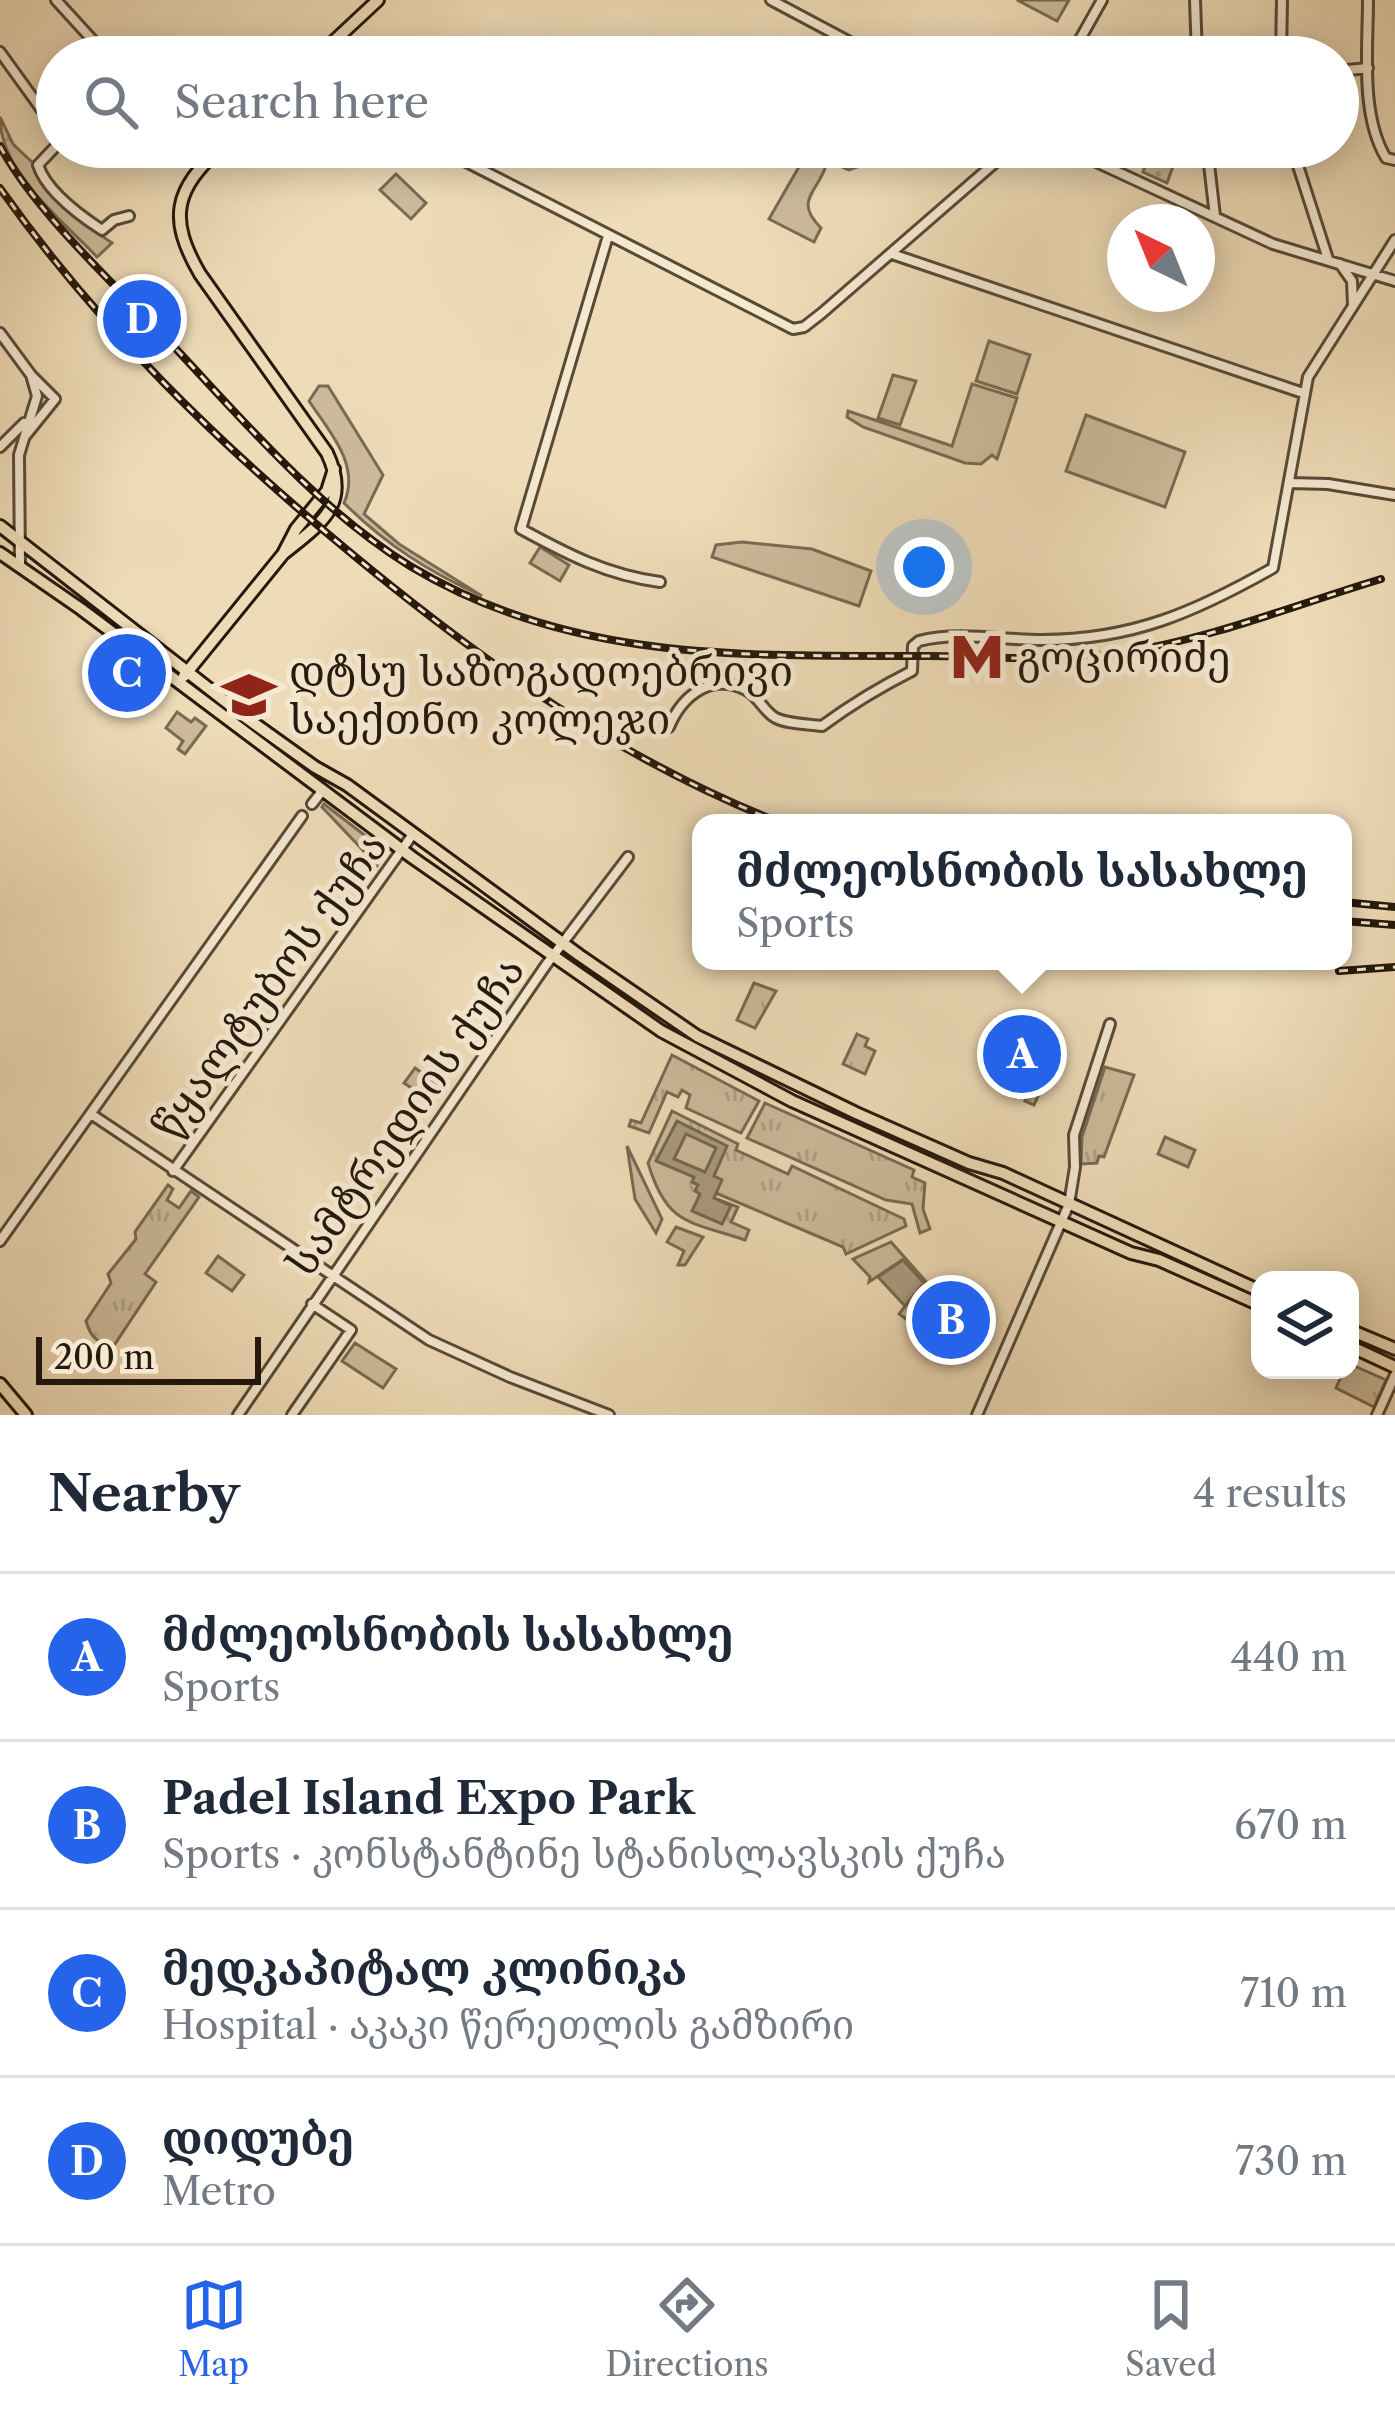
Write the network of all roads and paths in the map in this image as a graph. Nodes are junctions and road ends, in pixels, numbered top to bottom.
1 (56, 0) edge
2 (378, 0) edge
3 (771, 0) edge
4 (1102, 0) edge
5 (1195, 0) edge
6 (1282, 0) edge
7 (1368, 0) edge
8 (89, 36) edge
9 (339, 36) edge
10 (839, 36) edge
11 (1082, 36) edge
12 (1196, 36) edge
13 (1281, 36) edge
14 (0, 52) edge
15 (1369, 68) junction
16 (1359, 69) edge
17 (36, 102) edge
18 (1395, 160) edge
19 (38, 168) edge
20 (200, 168) edge
21 (477, 168) edge
22 (989, 168) edge
23 (1110, 168) edge
24 (1209, 168) edge
25 (1298, 168) edge
26 (1189, 204) edge
27 (1214, 204) edge
28 (129, 216) dead end
29 (1215, 216) edge
30 (608, 236) junction
31 (1395, 240) edge
32 (891, 254) junction
33 (1334, 261) junction
34 (1373, 274) junction
35 (1395, 281) edge
36 (1353, 306) junction
37 (0, 333) edge
38 (1303, 393) junction
39 (40, 396) junction
40 (46, 410) junction
41 (28, 417) junction
42 (20, 446) junction
43 (0, 447) edge
44 (1290, 483) junction
45 (1395, 495) edge
46 (0, 526) edge
47 (18, 542) junction
48 (0, 553) edge
49 (20, 564) junction
50 (660, 582) dead end
51 (188, 671) junction
52 (178, 683) junction
53 (669, 727) dead end
54 (323, 790) junction
55 (312, 804) dead end
56 (302, 816) dead end
57 (413, 834) junction
58 (403, 849) junction
59 (628, 856) dead end
60 (562, 942) junction
61 (551, 957) junction
62 (1111, 1024) dead end
63 (91, 1114) junction
64 (173, 1171) junction
65 (1069, 1204) junction
66 (1062, 1221) junction
67 (0, 1241) edge
68 (330, 1277) junction
69 (1251, 1287) edge
70 (1251, 1301) edge
71 (312, 1304) junction
72 (1359, 1334) edge
73 (1395, 1348) edge
74 (1359, 1351) edge
75 (1395, 1371) edge
76 (0, 1384) edge
77 (26, 1415) edge
78 (238, 1415) edge
79 (292, 1415) edge
80 (609, 1415) edge
81 (977, 1415) edge
82 (1377, 1415) edge

1 - 8 street
2 - 9 main road
3 - 10 street
4 - 11 street
5 - 12 street
6 - 13 street
7 - 15 street
14 - 17 street
15 - 16 street
15 - 18 street
19 - 28 street
20 - 51 main road
21 - 30 street
22 - 32 street
23 - 26 street
24 - 27 street
25 - 33 street
29 - 33 street
30 - 32 street
30 - 50 street
31 - 34 street
32 - 38 street
33 - 34 street
33 - 36 street
34 - 35 street
34 - 36 street
36 - 38 street
37 - 39 street
38 - 44 street
39 - 40 street
39 - 40 street
39 - 41 street
40 - 42 street
41 - 42 street
41 - 43 street
42 - 47 street
44 - 45 street
44 - 53 street
46 - 47 main road
47 - 49 street
47 - 51 main road
48 - 49 main road
49 - 52 main road
51 - 52 main road
51 - 57 main road
52 - 54 main road
54 - 55 street
54 - 58 main road
56 - 63 street
57 - 58 street, წყალტუბოს ქუჩა
57 - 60 main road
58 - 61 main road
58 - 64 street, წყალტუბოს ქუჩა
59 - 60 street, სამტრედიის ქუჩა
60 - 61 street, სამტრედიის ქუჩა
60 - 65 main road
61 - 66 main road
61 - 68 street, სამტრედიის ქუჩა
62 - 65 street
63 - 64 street
63 - 67 street
64 - 68 street
65 - 66 street
65 - 69 main road
66 - 70 main road
66 - 81 street
68 - 71 street, სამტრედიის ქუჩა
68 - 80 street
71 - 78 street, სამტრედიის ქუჩა
71 - 79 street
72 - 73 main road
74 - 75 main road
75 - 82 street
76 - 77 main road

